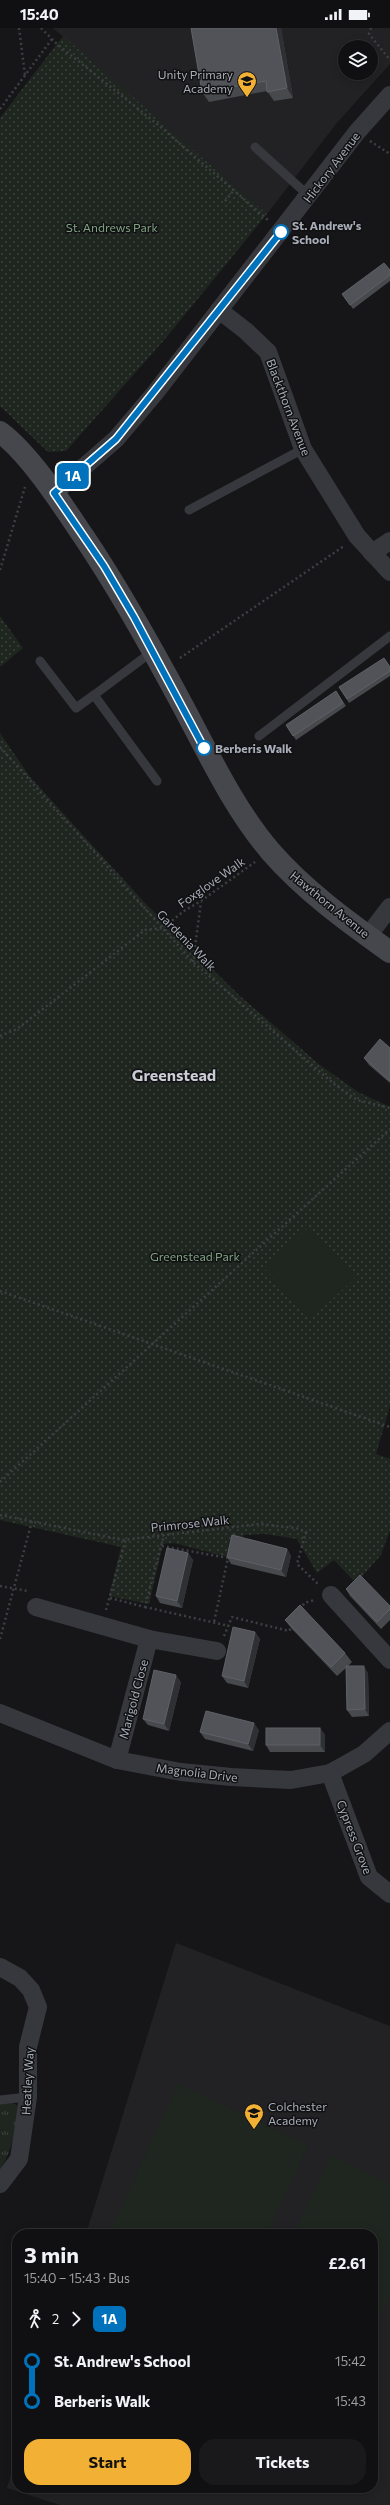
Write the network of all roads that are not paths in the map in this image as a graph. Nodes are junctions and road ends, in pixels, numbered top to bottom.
1 (390, 95) edge
2 (255, 147) dead end
3 (309, 196) junction
4 (220, 310) junction
5 (0, 432) edge
6 (303, 449) junction
7 (54, 493) junction
8 (189, 510) dead end
9 (390, 541) edge
10 (372, 553) junction
11 (390, 572) edge
12 (390, 636) edge
13 (153, 651) junction
14 (40, 661) dead end
15 (94, 696) junction
16 (259, 736) dead end
17 (157, 781) dead end
18 (390, 907) edge
19 (368, 936) junction
20 (390, 952) edge
21 (331, 1595) road end
22 (36, 1607) dead end
23 (148, 1639) junction
24 (218, 1651) road end
25 (390, 1660) edge
26 (0, 1713) edge
27 (390, 1731) edge
28 (117, 1760) junction
29 (330, 1773) junction
30 (390, 1894) edge
31 (0, 1967) edge
32 (28, 2097) junction
33 (0, 2100) edge
34 (0, 2184) edge

1 - 3 street, Hickory Avenue
2 - 3 lane
3 - 4 street, Hickory Avenue
4 - 6 street, Blackthorn Avenue
4 - 7 street, Hickory Avenue
5 - 7 street, Hawthorn Avenue
6 - 8 lane
6 - 10 street, Blackthorn Avenue
7 - 13 street, Hawthorn Avenue
9 - 10 street
10 - 11 street, Blackthorn Avenue
12 - 16 lane
13 - 15 lane
13 - 19 street, Hawthorn Avenue
14 - 15 lane
15 - 17 lane
18 - 19 street
19 - 20 street, Hawthorn Avenue
21 - 25 street
22 - 23 street
23 - 24 street
23 - 28 street, Marigold Close
26 - 28 street, Magnolia Drive
27 - 29 street, Magnolia Drive
28 - 29 street, Magnolia Drive
29 - 30 street, Cypress Grove
31 - 32 street, Heatley Way
32 - 33 lane
32 - 34 street, Heatley Way

